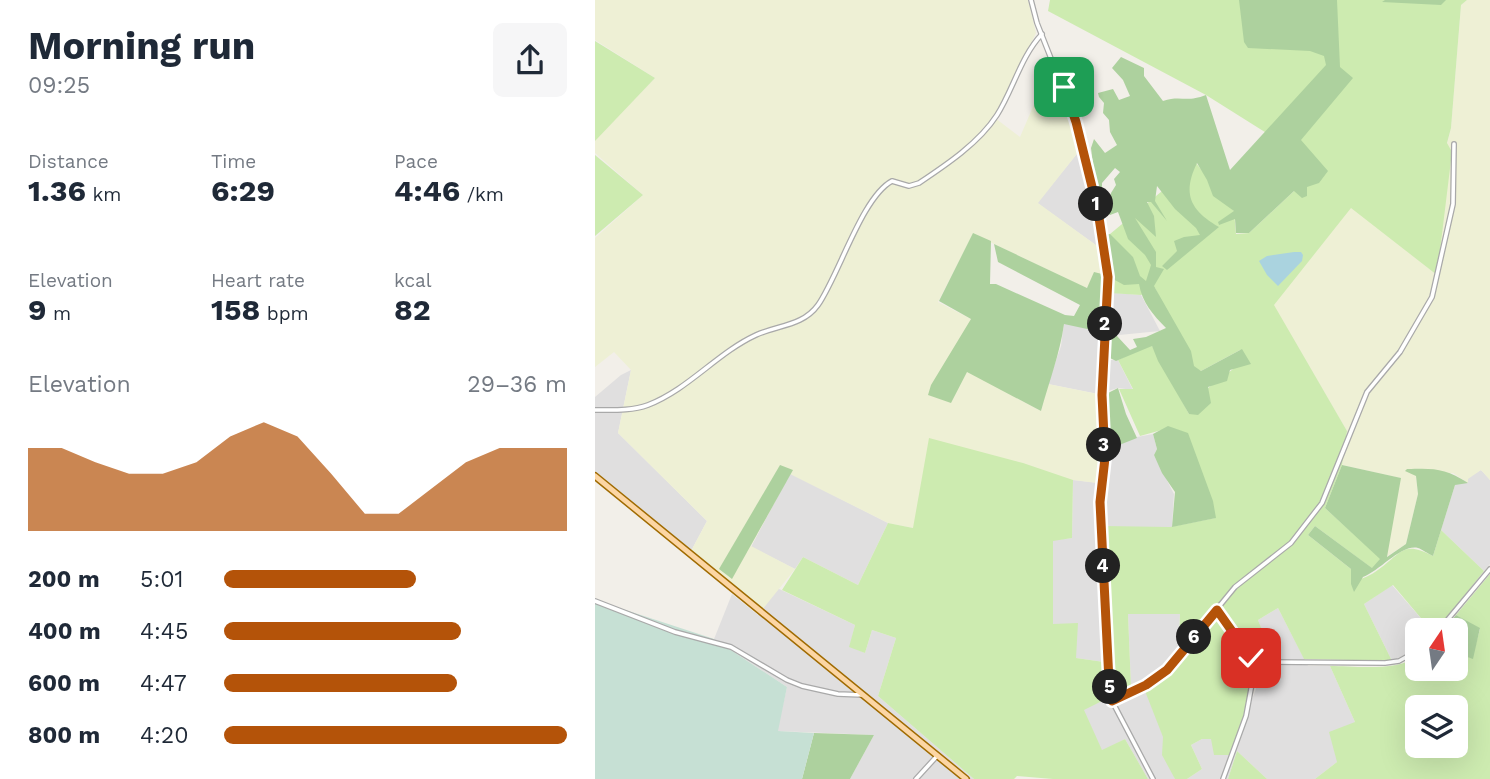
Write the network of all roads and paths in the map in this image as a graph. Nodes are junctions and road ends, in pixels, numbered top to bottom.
1 (1031, 0) edge
2 (1042, 34) junction
3 (1454, 144) dead end
4 (595, 410) edge
5 (595, 476) edge
6 (1490, 569) edge
7 (595, 601) edge
8 (1217, 610) junction
9 (1449, 618) edge
10 (1405, 657) edge
11 (1256, 662) junction
12 (863, 695) junction
13 (1112, 701) junction
14 (937, 756) junction
15 (916, 779) edge
16 (966, 779) edge
17 (1153, 779) edge
18 (1223, 779) edge

1 - 2 street
2 - 4 street
2 - 13 street
3 - 8 street
5 - 12 main road
6 - 9 street
7 - 12 street
8 - 11 street
8 - 13 street
10 - 11 street
11 - 18 street
12 - 14 main road
13 - 17 street
14 - 15 street
14 - 16 main road

